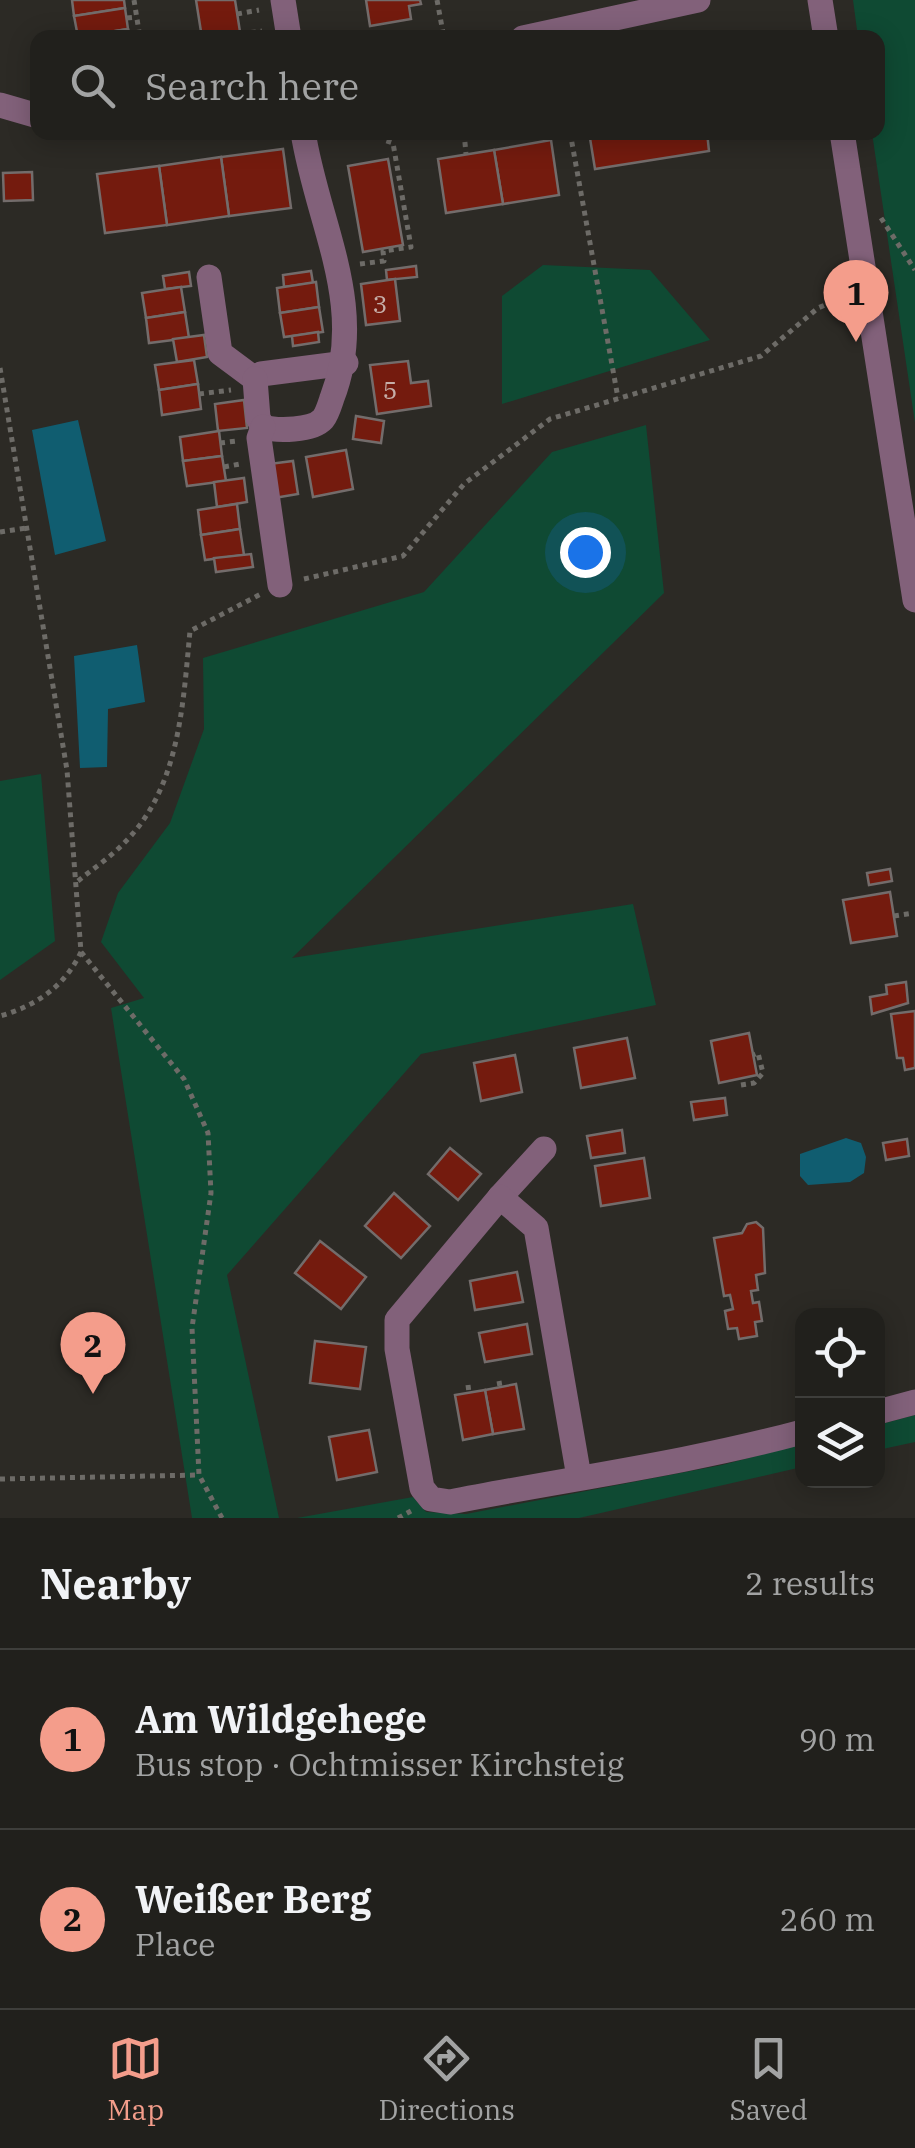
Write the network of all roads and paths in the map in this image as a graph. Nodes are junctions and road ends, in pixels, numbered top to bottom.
1 (134, 0) edge
2 (283, 0) edge
3 (438, 0) edge
4 (698, 0) edge
5 (820, 0) edge
6 (586, 11) edge
7 (137, 17) junction
8 (127, 18) dead end
9 (139, 30) edge
10 (288, 30) edge
11 (443, 30) edge
12 (542, 30) edge
13 (825, 30) edge
14 (0, 105) edge
15 (30, 114) edge
16 (304, 140) edge
17 (384, 140) dead end
18 (465, 140) edge
19 (571, 140) edge
20 (843, 140) edge
21 (466, 154) dead end
22 (406, 214) junction
23 (398, 216) dead end
24 (338, 267) junction
25 (209, 278) dead end
26 (869, 291) junction
27 (346, 363) junction
28 (0, 368) edge
29 (256, 379) junction
30 (618, 398) junction
31 (263, 427) junction
32 (26, 528) junction
33 (0, 532) edge
34 (280, 585) junction
35 (915, 600) edge
36 (78, 881) junction
37 (913, 913) edge
38 (894, 916) dead end
39 (81, 952) junction
40 (0, 1016) edge
41 (753, 1055) dead end
42 (741, 1084) dead end
43 (544, 1149) dead end
44 (500, 1196) junction
45 (915, 1402) edge
46 (885, 1410) edge
47 (795, 1434) edge
48 (199, 1475) junction
49 (579, 1477) junction
50 (0, 1479) edge
51 (222, 1518) edge

1 - 7 path
2 - 10 street
3 - 11 path
4 - 6 street
5 - 13 street
6 - 12 street
7 - 8 path
7 - 9 path
14 - 15 street
16 - 24 street
17 - 22 path
18 - 21 path
19 - 30 path
20 - 26 street
22 - 23 path
22 - 24 path
24 - 27 street
25 - 29 street
26 - 30 path
26 - 35 street
27 - 29 street
27 - 31 street
28 - 32 path
29 - 31 street
30 - 34 path
31 - 34 street
32 - 33 path
32 - 36 path
34 - 36 path
36 - 39 path
37 - 38 path
39 - 40 path
39 - 48 path
41 - 42 path
43 - 44 street
44 - 49 street
44 - 49 street
45 - 46 street
47 - 49 street
48 - 50 path
48 - 51 path

